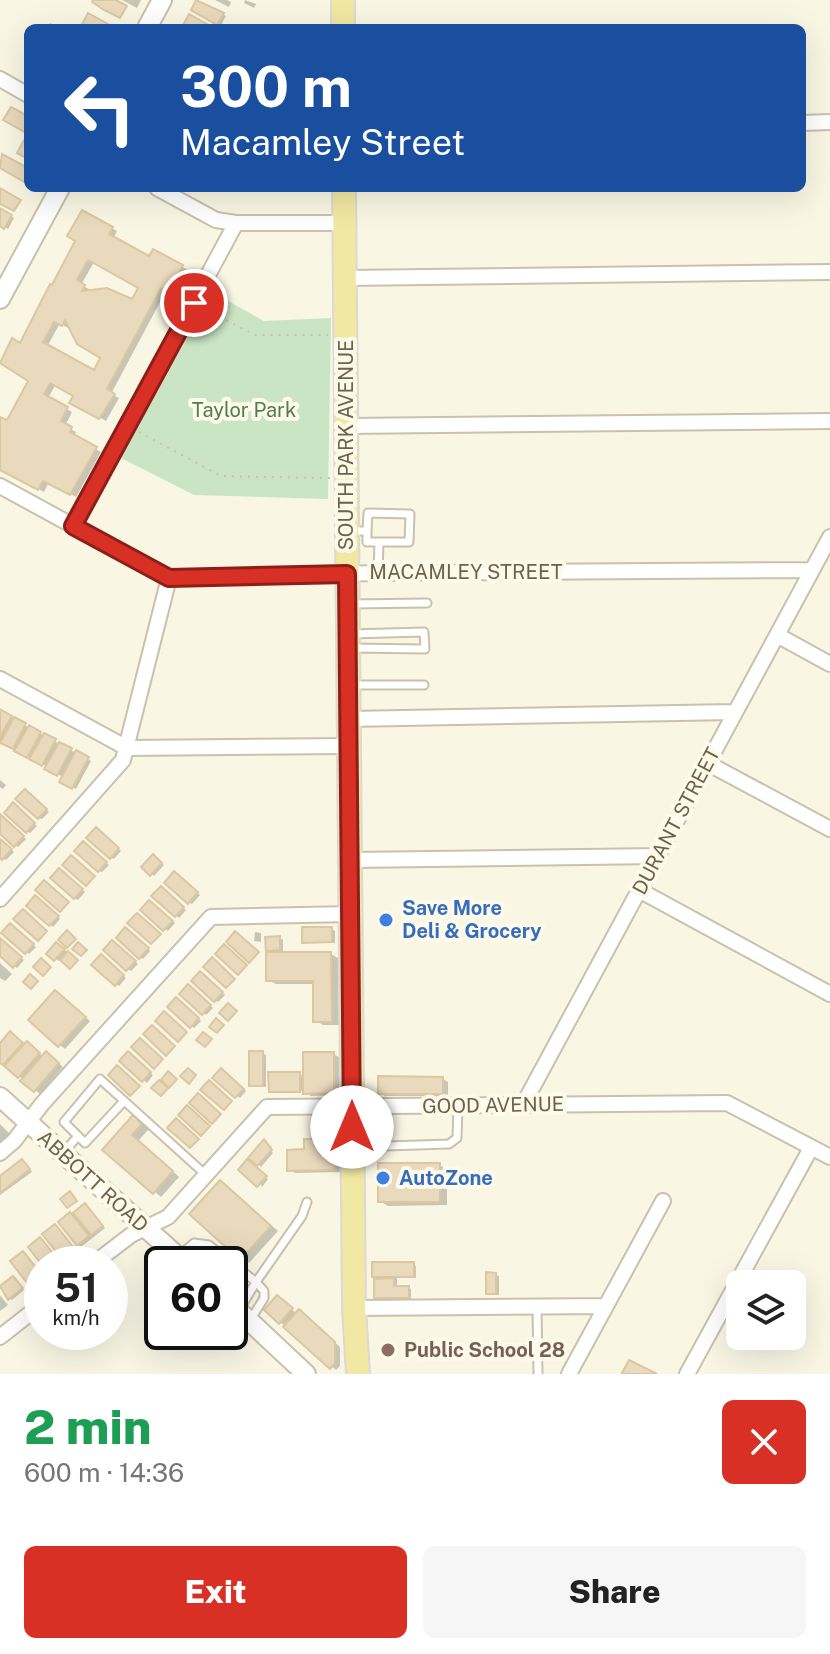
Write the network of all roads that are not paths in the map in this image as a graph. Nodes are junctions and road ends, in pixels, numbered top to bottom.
1 (162, 0) edge
2 (343, 0) edge
3 (149, 24) edge
4 (343, 24) edge
5 (0, 79) edge
6 (24, 93) edge
7 (830, 122) edge
8 (806, 123) edge
9 (57, 192) edge
10 (164, 192) edge
11 (344, 192) edge
12 (236, 223) junction
13 (344, 223) junction
14 (830, 272) edge
15 (6, 274) edge
16 (345, 278) junction
17 (0, 299) edge
18 (830, 421) edge
19 (347, 426) junction
20 (0, 486) edge
21 (358, 522) junction
22 (73, 526) junction
23 (830, 537) edge
24 (379, 542) junction
25 (812, 570) junction
26 (378, 573) junction
27 (347, 574) junction
28 (169, 578) junction
29 (427, 603) dead end
30 (347, 604) junction
31 (777, 635) junction
32 (348, 641) junction
33 (830, 664) edge
34 (0, 679) edge
35 (349, 685) junction
36 (424, 685) dead end
37 (734, 712) junction
38 (349, 719) junction
39 (349, 746) junction
40 (127, 748) junction
41 (707, 763) junction
42 (830, 829) edge
43 (658, 856) junction
44 (351, 860) junction
45 (639, 890) junction
46 (0, 899) edge
47 (351, 914) junction
48 (830, 994) edge
49 (0, 1097) edge
50 (124, 1101) junction
51 (523, 1105) junction
52 (352, 1106) junction
53 (458, 1106) junction
54 (29, 1123) junction
55 (78, 1136) junction
56 (353, 1147) junction
57 (811, 1148) junction
58 (0, 1153) edge
59 (63, 1154) junction
60 (830, 1157) edge
61 (206, 1175) junction
62 (663, 1201) dead end
63 (307, 1202) dead end
64 (145, 1227) junction
65 (117, 1246) edge
66 (166, 1246) edge
67 (192, 1246) edge
68 (210, 1246) edge
69 (248, 1276) edge
70 (256, 1282) junction
71 (248, 1297) edge
72 (537, 1306) junction
73 (606, 1306) junction
74 (248, 1307) edge
75 (354, 1308) junction
76 (24, 1318) edge
77 (248, 1320) edge
78 (0, 1337) edge
79 (306, 1374) edge
80 (358, 1374) edge
81 (538, 1374) edge
82 (569, 1374) edge
83 (687, 1374) edge

1 - 3 street
2 - 4 main road
5 - 6 street
7 - 8 street
9 - 15 street
10 - 12 street
11 - 13 main road, SOUTH PARK AVENUE
12 - 13 street
12 - 22 street
13 - 16 main road, SOUTH PARK AVENUE
14 - 16 street
15 - 17 street
16 - 19 main road, SOUTH PARK AVENUE
18 - 19 street
19 - 21 main road, SOUTH PARK AVENUE
20 - 22 street, MACAMLEY STREET
21 - 24 lane
21 - 24 lane
21 - 27 main road, SOUTH PARK AVENUE
22 - 28 street, MACAMLEY STREET
23 - 25 street, DURANT STREET
24 - 26 lane
25 - 26 street, MACAMLEY STREET
25 - 31 street, DURANT STREET
26 - 27 street, MACAMLEY STREET
27 - 28 street, MACAMLEY STREET
27 - 30 main road, SOUTH PARK AVENUE
28 - 40 street
29 - 30 lane
30 - 32 main road, SOUTH PARK AVENUE
31 - 33 street
31 - 37 street, DURANT STREET
32 - 32 lane
32 - 35 main road, SOUTH PARK AVENUE
34 - 40 street
35 - 36 lane
35 - 38 main road, SOUTH PARK AVENUE
37 - 38 street
37 - 41 street, DURANT STREET
38 - 39 main road, SOUTH PARK AVENUE
39 - 40 street
39 - 44 main road, SOUTH PARK AVENUE
40 - 46 street
41 - 42 street
41 - 43 street, DURANT STREET
43 - 44 street
43 - 45 street, DURANT STREET
44 - 47 main road, SOUTH PARK AVENUE
45 - 48 street
45 - 51 street, DURANT STREET
47 - 52 main road, SOUTH PARK AVENUE
47 - 54 street
49 - 54 street, ABBOTT ROAD
50 - 55 lane
50 - 55 lane
50 - 61 lane
51 - 53 street, GOOD AVENUE
51 - 57 street, GOOD AVENUE
52 - 53 street, GOOD AVENUE
52 - 56 main road, SOUTH PARK AVENUE
52 - 61 street, GOOD AVENUE
53 - 56 lane
54 - 58 street
54 - 59 street, ABBOTT ROAD
55 - 59 lane
56 - 75 main road, SOUTH PARK AVENUE
57 - 60 street, GOOD AVENUE
57 - 83 street
59 - 64 street, ABBOTT ROAD
61 - 64 street, GOOD AVENUE
62 - 73 street
63 - 70 lane
64 - 65 street, GOOD AVENUE
64 - 66 street, ABBOTT ROAD
67 - 68 lane
69 - 70 lane
70 - 71 lane
70 - 74 lane
72 - 73 street
72 - 75 street
72 - 81 lane
73 - 82 street
75 - 80 main road, SOUTH PARK AVENUE
76 - 78 street
77 - 79 street

